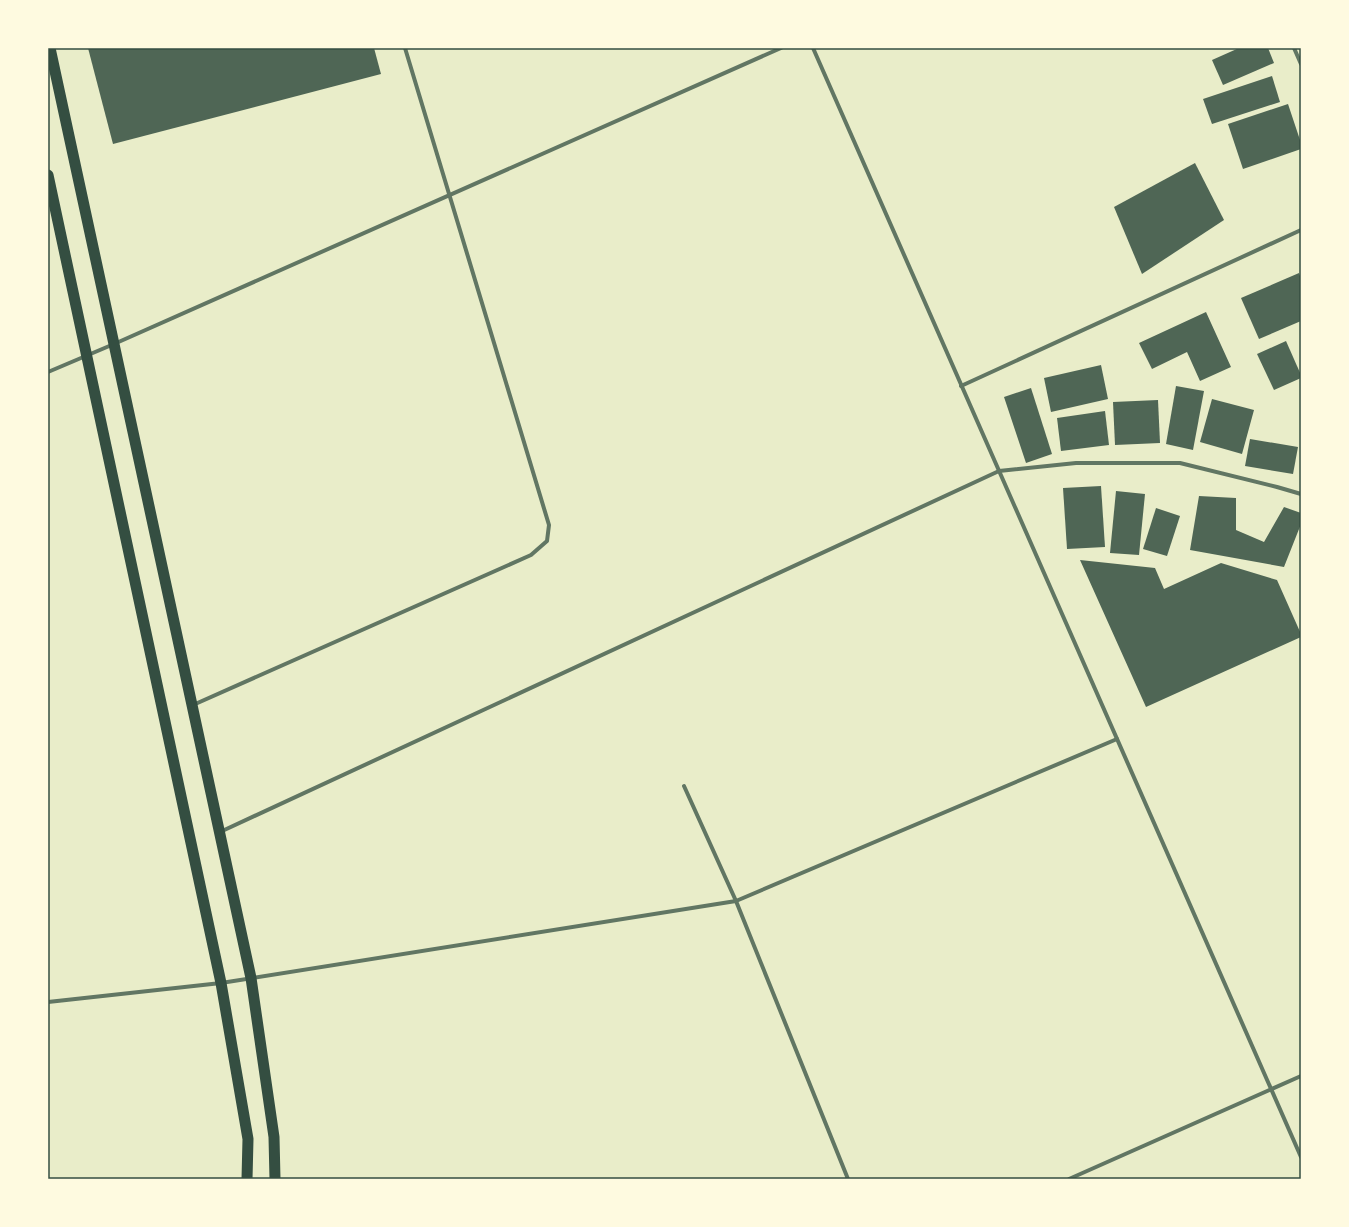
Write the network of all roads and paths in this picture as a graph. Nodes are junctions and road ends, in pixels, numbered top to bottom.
1 (50, 48) edge
2 (405, 48) edge
3 (781, 48) edge
4 (813, 48) edge
5 (1294, 48) edge
6 (1301, 64) edge
7 (48, 175) edge
8 (449, 196) junction
9 (1301, 230) edge
10 (114, 344) junction
11 (87, 356) junction
12 (48, 372) edge
13 (961, 386) junction
14 (999, 471) junction
15 (1301, 494) edge
16 (192, 705) junction
17 (1117, 739) junction
18 (684, 786) dead end
19 (220, 832) junction
20 (736, 901) junction
21 (251, 978) junction
22 (221, 983) junction
23 (48, 1002) edge
24 (1301, 1076) edge
25 (1271, 1090) junction
26 (1301, 1157) edge
27 (248, 1179) edge
28 (275, 1179) edge
29 (848, 1179) edge
30 (1069, 1179) edge

1 - 10 highway
2 - 8 street
3 - 8 street
4 - 13 street
5 - 6 street
7 - 11 highway
8 - 10 street
8 - 16 street
9 - 13 street
10 - 11 street
10 - 16 highway
11 - 12 street
11 - 22 highway
13 - 14 street
14 - 15 street
14 - 17 street
14 - 19 street
16 - 19 highway
17 - 20 street
17 - 25 street
18 - 20 street
19 - 21 highway
20 - 21 street
20 - 29 street
21 - 22 street
21 - 28 highway
22 - 23 street
22 - 27 highway
24 - 25 street
25 - 26 street
25 - 30 street

